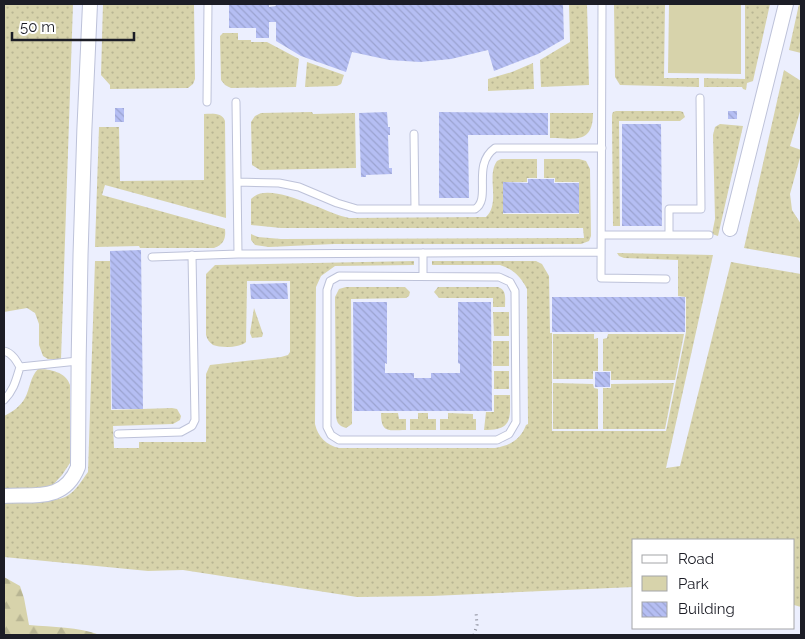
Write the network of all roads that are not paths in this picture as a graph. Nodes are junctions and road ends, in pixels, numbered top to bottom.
1 (90, 4) edge
2 (208, 4) edge
3 (602, 4) edge
4 (786, 4) edge
5 (700, 98) dead end
6 (207, 102) dead end
7 (236, 102) dead end
8 (414, 134) dead end
9 (602, 148) junction
10 (237, 182) junction
11 (415, 209) junction
12 (730, 229) dead end
13 (602, 236) junction
14 (670, 236) junction
15 (709, 236) dead end
16 (601, 252) junction
17 (423, 253) junction
18 (238, 254) junction
19 (192, 256) junction
20 (152, 257) dead end
21 (423, 276) junction
22 (666, 279) dead end
23 (4, 351) edge
24 (78, 361) junction
25 (20, 367) junction
26 (4, 400) edge
27 (118, 434) dead end
28 (4, 496) edge

1 - 24 street
2 - 6 lane
3 - 9 lane
4 - 12 street
5 - 14 lane
7 - 10 lane
8 - 11 lane
9 - 11 lane
9 - 13 lane
10 - 11 lane
10 - 18 lane
13 - 14 lane
13 - 16 lane
14 - 15 lane
16 - 17 lane
16 - 22 lane
17 - 18 lane
17 - 21 lane
18 - 19 lane
19 - 20 lane
19 - 27 lane
21 - 21 lane
23 - 25 lane
24 - 25 lane
24 - 28 street
25 - 26 lane

